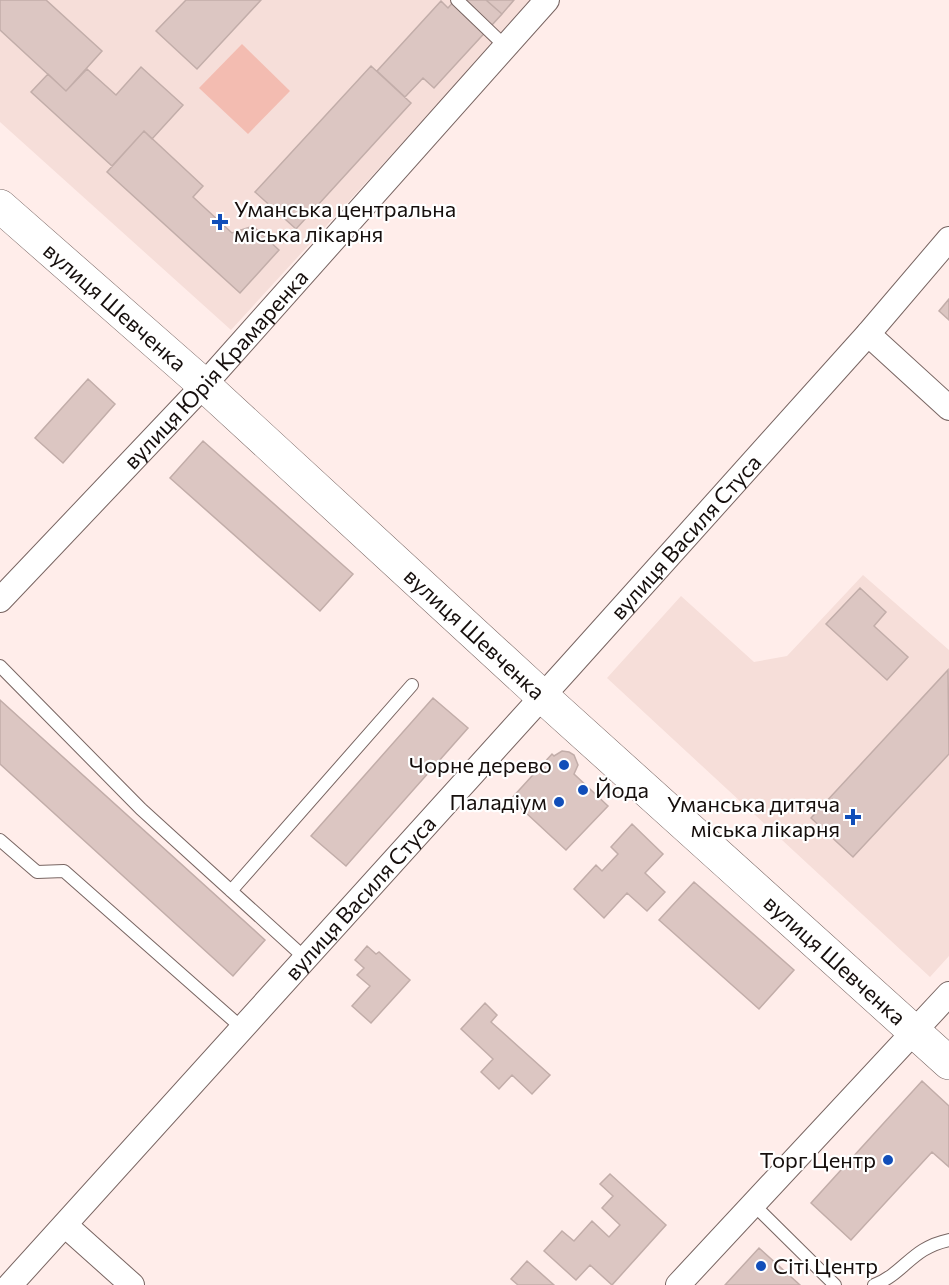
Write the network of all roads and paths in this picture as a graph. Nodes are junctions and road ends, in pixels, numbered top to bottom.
1 (458, 0) edge
2 (547, 0) edge
3 (506, 47) junction
4 (0, 206) edge
5 (949, 239) edge
6 (868, 334) junction
7 (204, 385) junction
8 (949, 408) edge
9 (0, 600) edge
10 (0, 666) edge
11 (412, 685) dead end
12 (542, 696) junction
13 (0, 840) edge
14 (231, 891) junction
15 (305, 958) junction
16 (949, 994) edge
17 (243, 1028) junction
18 (914, 1031) junction
19 (949, 1063) edge
20 (753, 1204) junction
21 (65, 1225) junction
22 (949, 1240) edge
23 (10, 1285) edge
24 (132, 1285) edge
25 (678, 1285) edge
26 (836, 1285) edge
27 (874, 1285) edge

1 - 3 lane
2 - 3 street, вулиця Юрія Крамаренка
3 - 7 street, вулиця Юрія Крамаренка
4 - 7 street, вулиця Шевченка
5 - 6 street, вулиця Василя Стуса
6 - 8 street
6 - 12 street, вулиця Василя Стуса
7 - 9 street, вулиця Юрія Крамаренка
7 - 12 street, вулиця Шевченка
10 - 14 lane
11 - 14 lane
12 - 15 street, вулиця Василя Стуса
12 - 18 street, вулиця Шевченка
13 - 17 lane
14 - 15 lane
15 - 17 street, вулиця Василя Стуса
16 - 18 street
17 - 21 street, вулиця Василя Стуса
18 - 19 street, вулиця Шевченка
18 - 20 street
20 - 25 street
20 - 26 lane
21 - 23 street, вулиця Василя Стуса
21 - 24 street
22 - 27 lane

